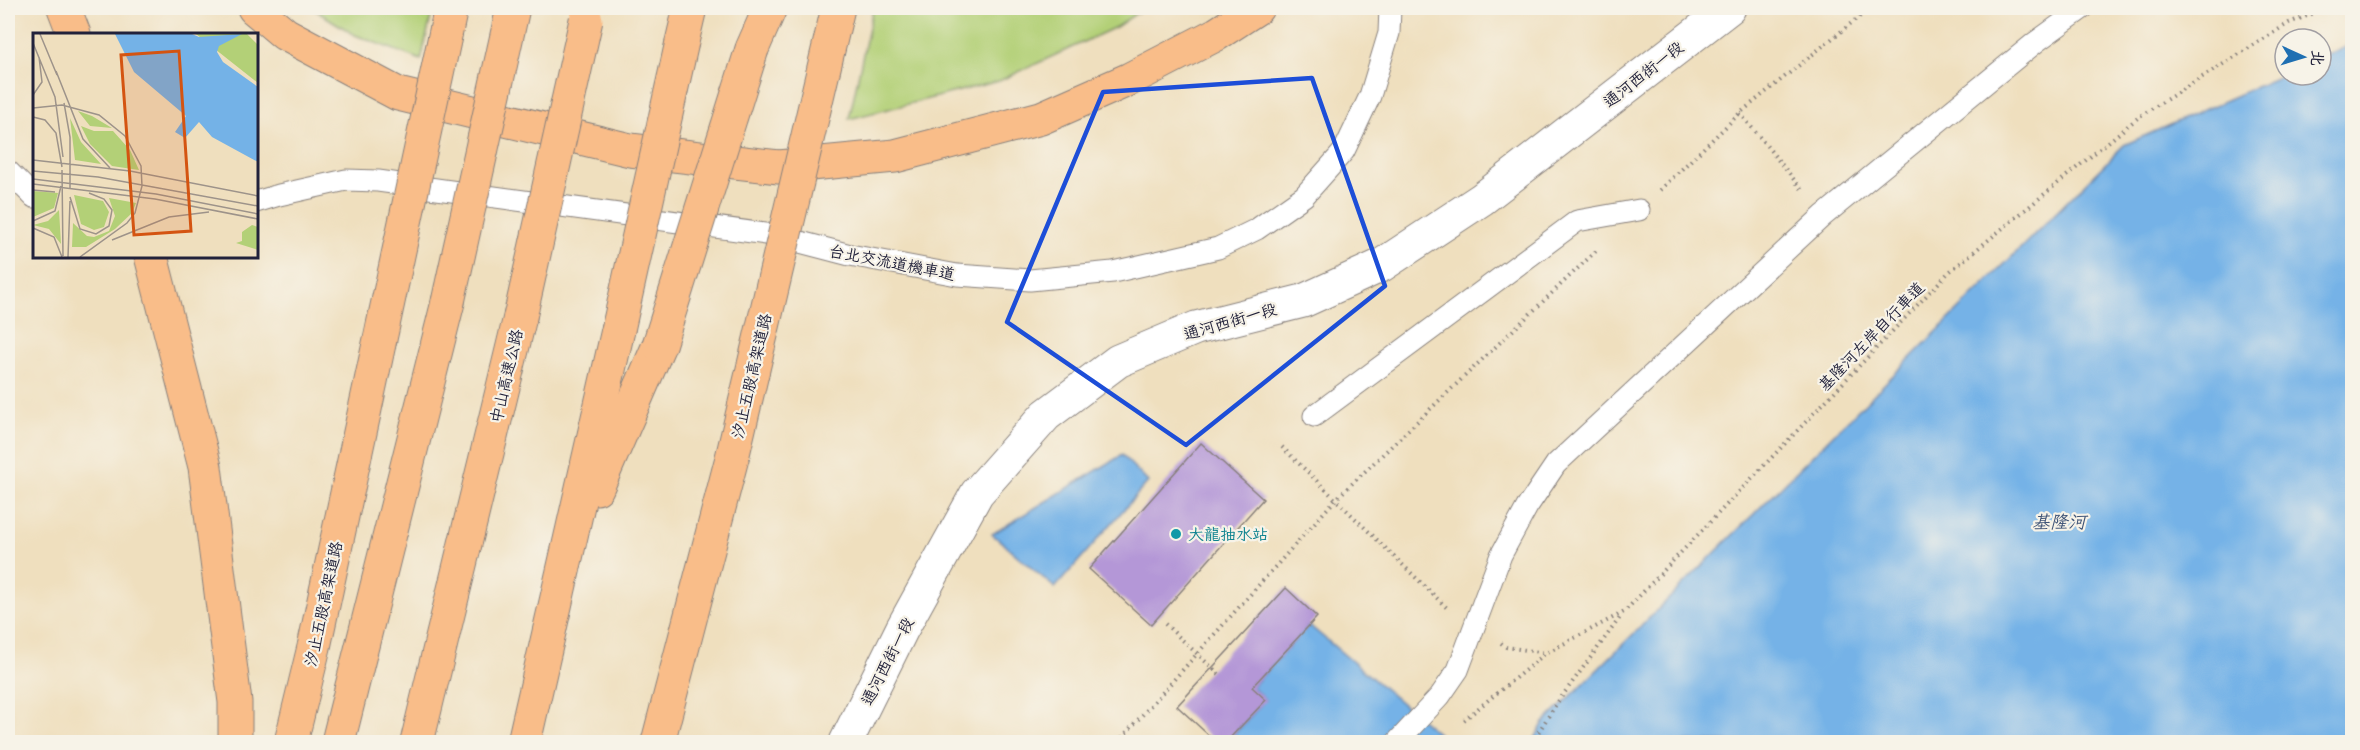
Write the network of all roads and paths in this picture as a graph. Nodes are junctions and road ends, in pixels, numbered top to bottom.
1 (64, 8) edge
2 (254, 8) edge
3 (451, 8) edge
4 (513, 8) edge
5 (690, 8) edge
6 (771, 8) edge
7 (838, 8) edge
8 (1257, 8) edge
9 (1390, 8) edge
10 (1729, 8) edge
11 (1870, 8) edge
12 (2083, 8) edge
13 (2327, 8) edge
14 (587, 14) edge
15 (74, 33) edge
16 (1740, 113) junction
17 (8, 171) edge
18 (33, 196) edge
19 (258, 202) edge
20 (1640, 210) joint
21 (1823, 216) junction
22 (1596, 251) dead end
23 (152, 258) edge
24 (1314, 416) dead end
25 (1282, 447) dead end
26 (1336, 499) junction
27 (563, 567) junction
28 (1411, 573) dead end
29 (1624, 612) junction
30 (1165, 624) dead end
31 (1197, 654) junction
32 (1219, 674) dead end
33 (1465, 719) dead end
34 (235, 742) edge
35 (291, 742) edge
36 (338, 742) edge
37 (417, 742) edge
38 (524, 742) edge
39 (658, 742) edge
40 (846, 742) edge
41 (1118, 742) edge
42 (1397, 742) edge
43 (1532, 742) edge

1 - 15 highway
2 - 8 highway
3 - 35 highway, 汐止五股高架道路, bridge
4 - 36 highway, bridge
5 - 27 highway, bridge
6 - 27 highway, bridge
7 - 39 highway, 汐止五股高架道路, bridge
9 - 19 lane, 台北交流道機車道
10 - 40 street, 通河西街一段
11 - 16 path
12 - 21 lane
13 - 29 path, 基隆河左岸自行車道
14 - 37 highway, 中山高速公路, bridge
16 - 20 path
16 - 21 path
17 - 18 lane
20 - 24 lane
21 - 42 lane
22 - 26 path
23 - 34 highway
25 - 26 path
26 - 28 path
26 - 31 path
27 - 38 highway
29 - 33 path, 基隆河左岸自行車道
29 - 43 path
30 - 31 path
31 - 32 path
31 - 41 path

